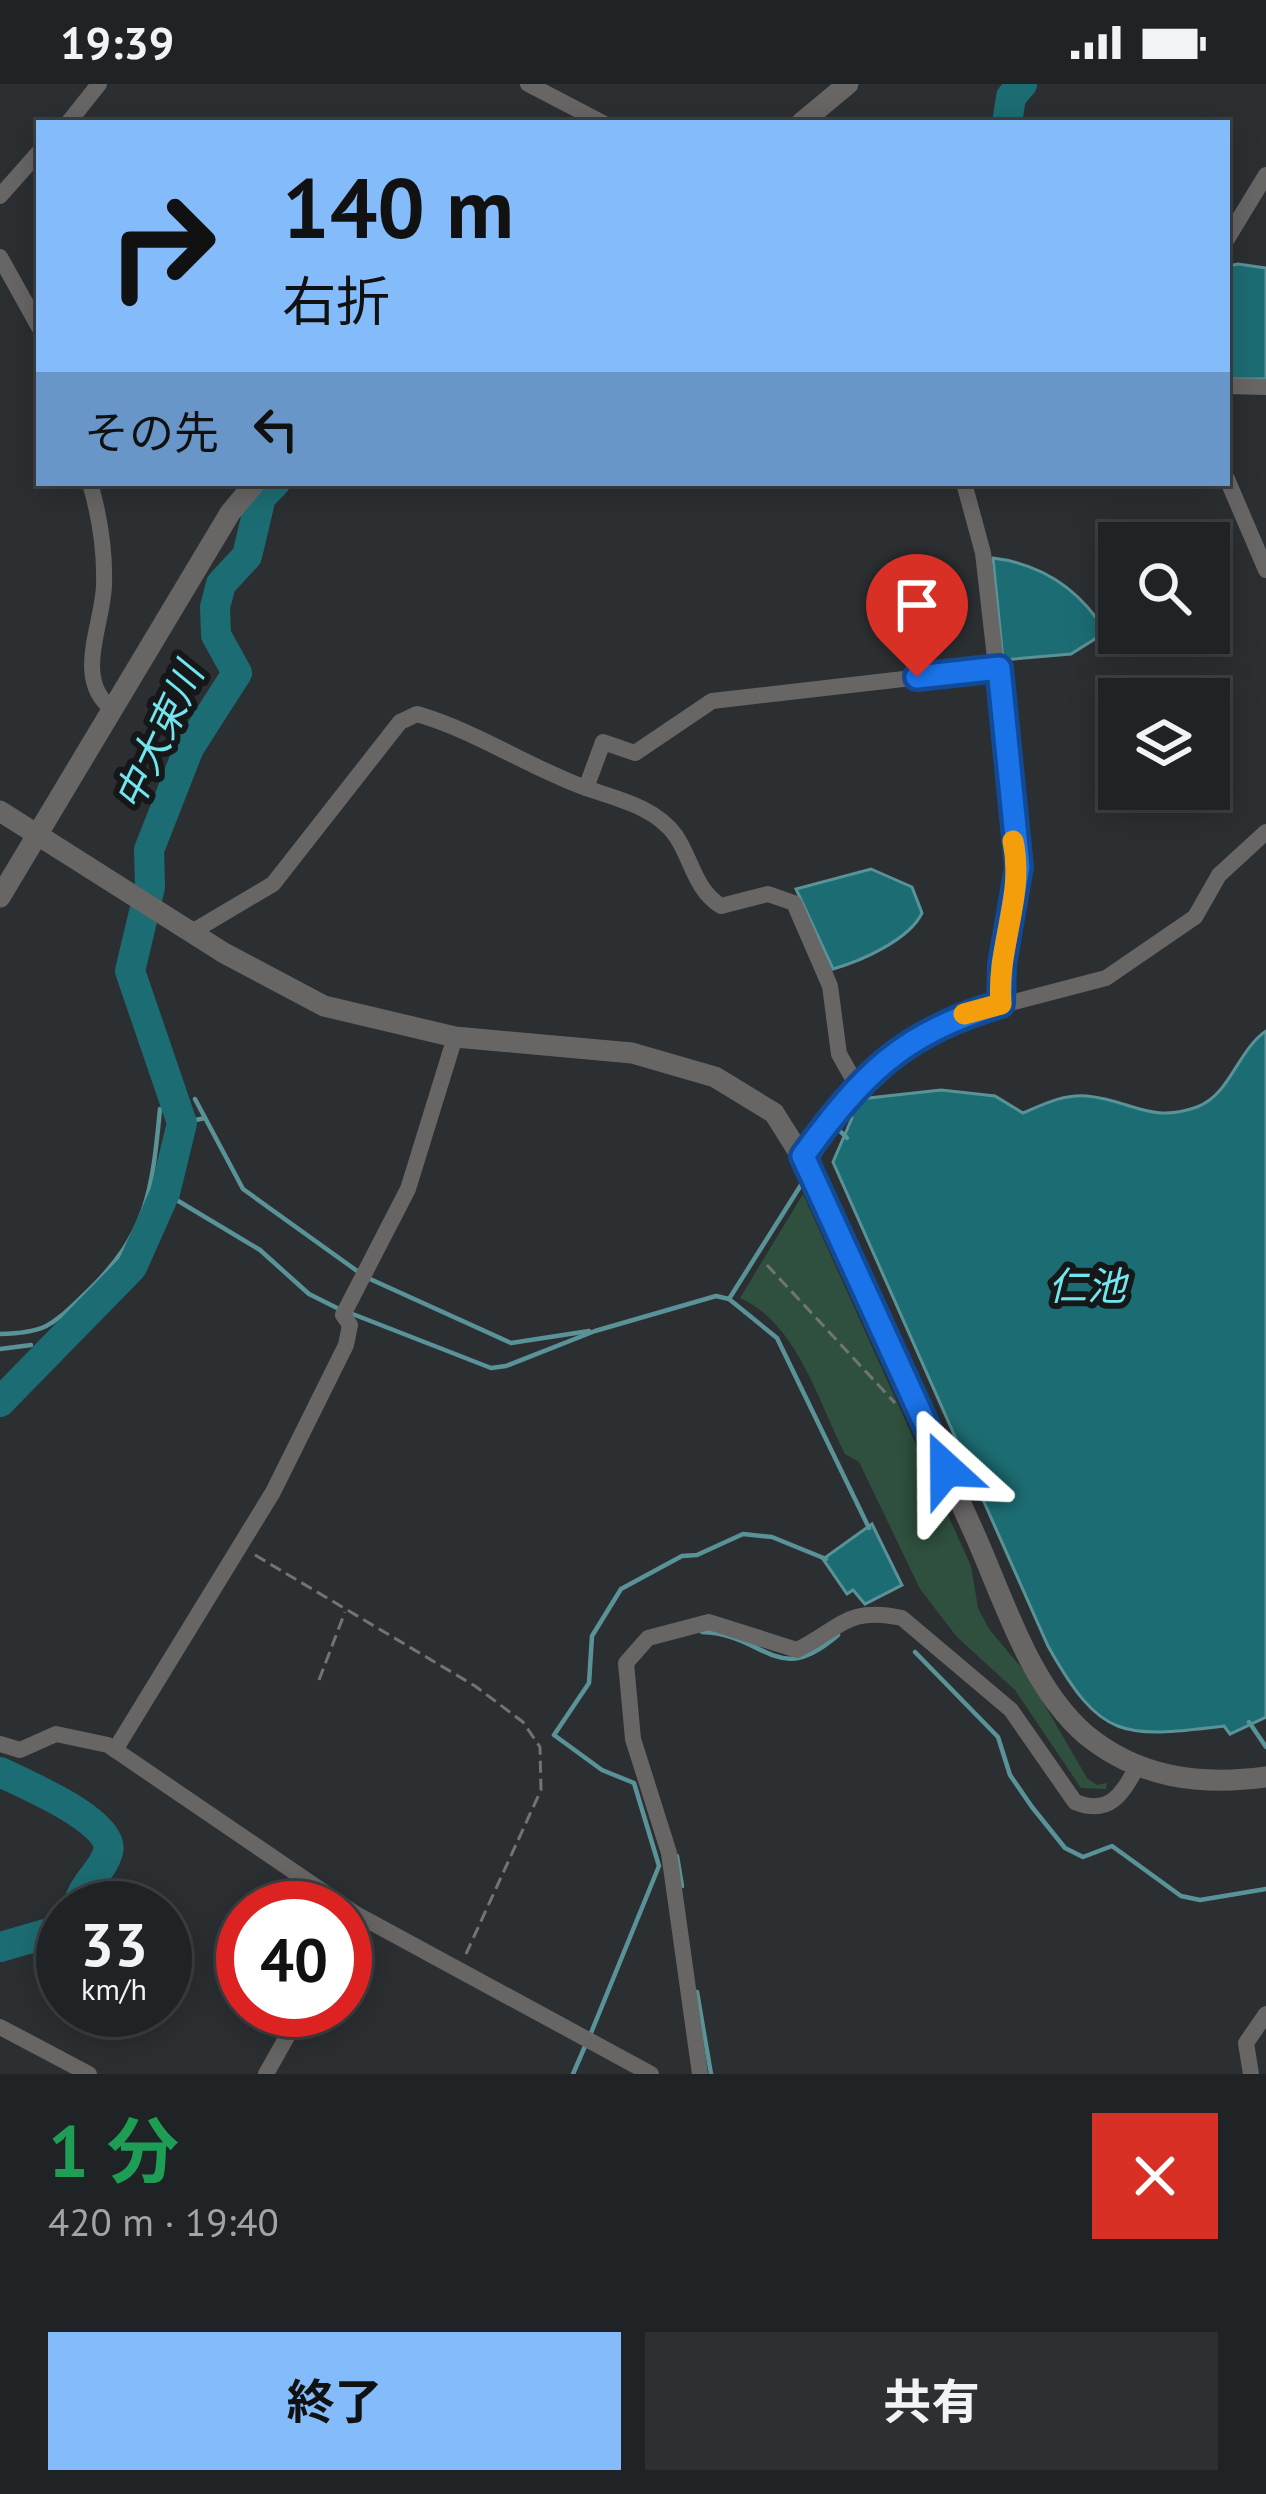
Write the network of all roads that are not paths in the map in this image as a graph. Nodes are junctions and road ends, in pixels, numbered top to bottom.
1 (99, 84) edge
2 (528, 84) edge
3 (848, 84) edge
4 (70, 120) edge
5 (597, 120) edge
6 (805, 120) edge
7 (36, 155) edge
8 (1266, 175) edge
9 (0, 196) edge
10 (1230, 234) edge
11 (0, 257) edge
12 (36, 322) edge
13 (1230, 386) edge
14 (1266, 387) edge
15 (90, 486) edge
16 (252, 486) edge
17 (965, 486) edge
18 (1230, 486) edge
19 (1266, 570) edge
20 (999, 668) junction
21 (112, 709) junction
22 (586, 788) junction
23 (0, 811) edge
24 (1266, 832) edge
25 (37, 834) junction
26 (0, 897) edge
27 (192, 932) junction
28 (1001, 1004) junction
29 (455, 1037) junction
30 (856, 1084) junction
31 (808, 1165) junction
32 (0, 1744) edge
33 (115, 1750) junction
34 (1137, 1767) junction
35 (1266, 1777) edge
36 (308, 1881) edge
37 (372, 1923) edge
38 (1266, 2014) edge
39 (0, 2027) edge
40 (287, 2037) edge
41 (89, 2074) edge
42 (266, 2074) edge
43 (651, 2074) edge
44 (700, 2074) edge
45 (1251, 2074) edge

1 - 4 street
2 - 5 street
3 - 6 street
7 - 9 street
8 - 10 street
11 - 12 street
13 - 14 street
15 - 21 street
16 - 21 street
17 - 20 street
18 - 19 street
20 - 22 street
20 - 28 street
21 - 25 street
22 - 27 street
22 - 30 street
23 - 25 street
24 - 28 street
25 - 26 street
25 - 27 street
27 - 29 street
28 - 30 street
29 - 31 street
29 - 33 street
30 - 31 street
31 - 34 street
32 - 33 street
33 - 36 street
34 - 35 street
34 - 44 street
37 - 43 street
38 - 45 street
39 - 41 street
40 - 42 street

